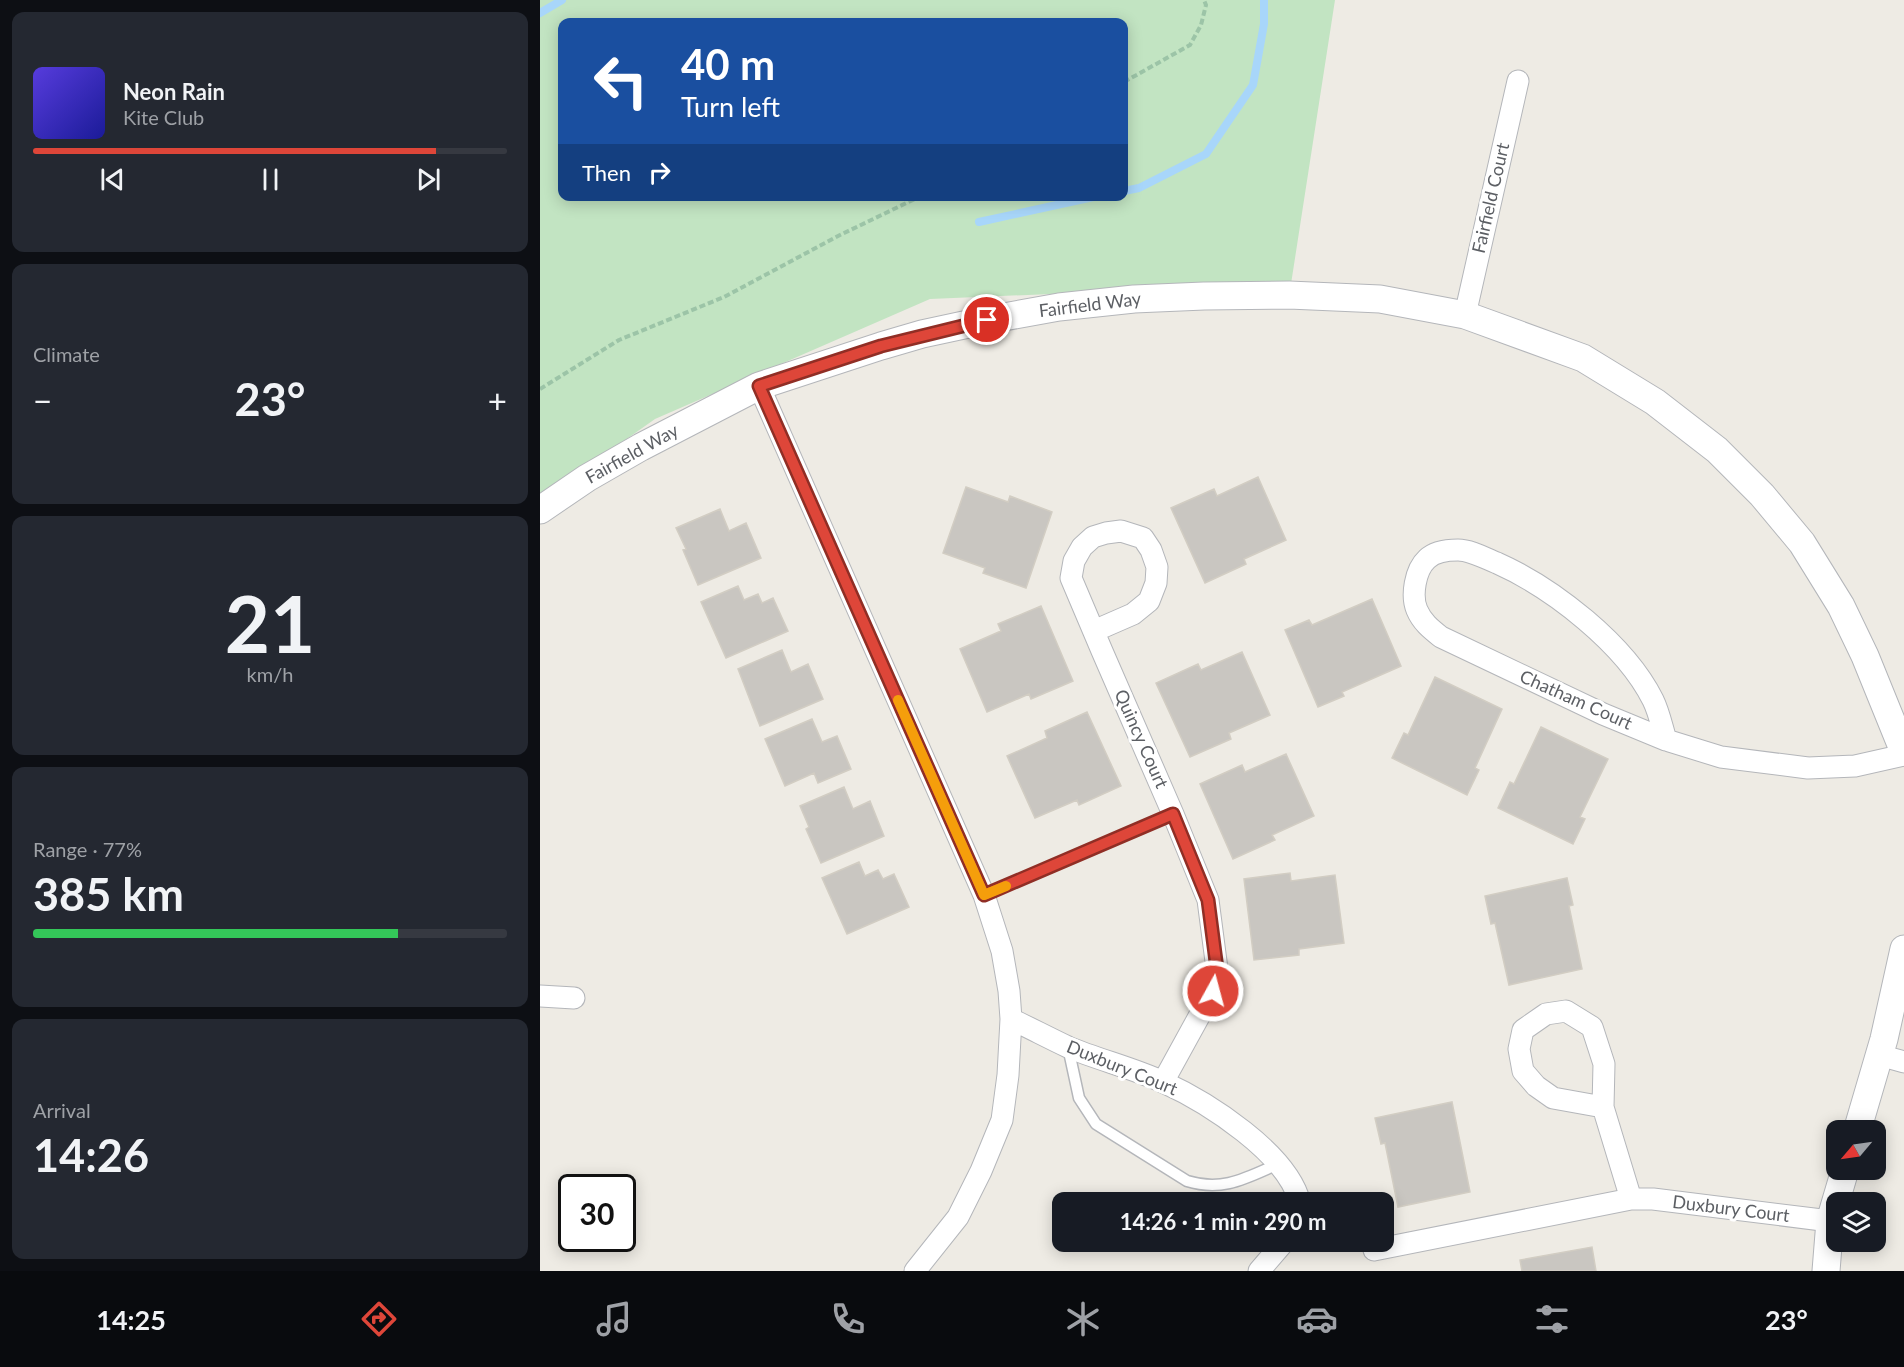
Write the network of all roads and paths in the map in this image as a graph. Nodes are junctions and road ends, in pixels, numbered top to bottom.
1 (1204, 0) edge
2 (1128, 80) edge
3 (1518, 81) dead end
4 (911, 201) edge
5 (1465, 315) junction
6 (759, 386) junction
7 (540, 389) edge
8 (540, 510) edge
9 (1094, 631) junction
10 (1665, 740) junction
11 (1904, 754) edge
12 (1173, 814) junction
13 (984, 895) junction
14 (1904, 949) edge
15 (540, 996) edge
16 (574, 998) dead end
17 (1011, 1019) junction
18 (1068, 1047) junction
19 (1891, 1058) edge
20 (1163, 1082) junction
21 (1603, 1107) junction
22 (1862, 1120) edge
23 (1278, 1164) junction
24 (1297, 1192) edge
25 (1631, 1198) junction
26 (1826, 1221) edge
27 (1394, 1246) edge
28 (1275, 1252) edge
29 (1828, 1252) edge
30 (915, 1271) edge
31 (1259, 1271) edge
32 (1826, 1271) edge

1 - 2 path
3 - 5 street, Fairfield Court
4 - 7 path
5 - 6 street, Fairfield Way
5 - 11 street, Fairfield Way
6 - 8 street, Fairfield Way
6 - 13 street
9 - 9 street, Quincy Court
9 - 12 street, Quincy Court
10 - 10 street, Chatham Court
10 - 11 street, Chatham Court
12 - 13 lane
12 - 20 street, Quincy Court
13 - 17 street
14 - 19 street
15 - 16 street
17 - 18 street, Duxbury Court
17 - 30 street
18 - 20 street, Duxbury Court
18 - 23 lane
19 - 22 street
20 - 23 street, Duxbury Court
21 - 21 street
21 - 25 street
23 - 24 street, Duxbury Court
25 - 26 street, Duxbury Court
25 - 27 street, Duxbury Court
28 - 31 street
29 - 32 street

